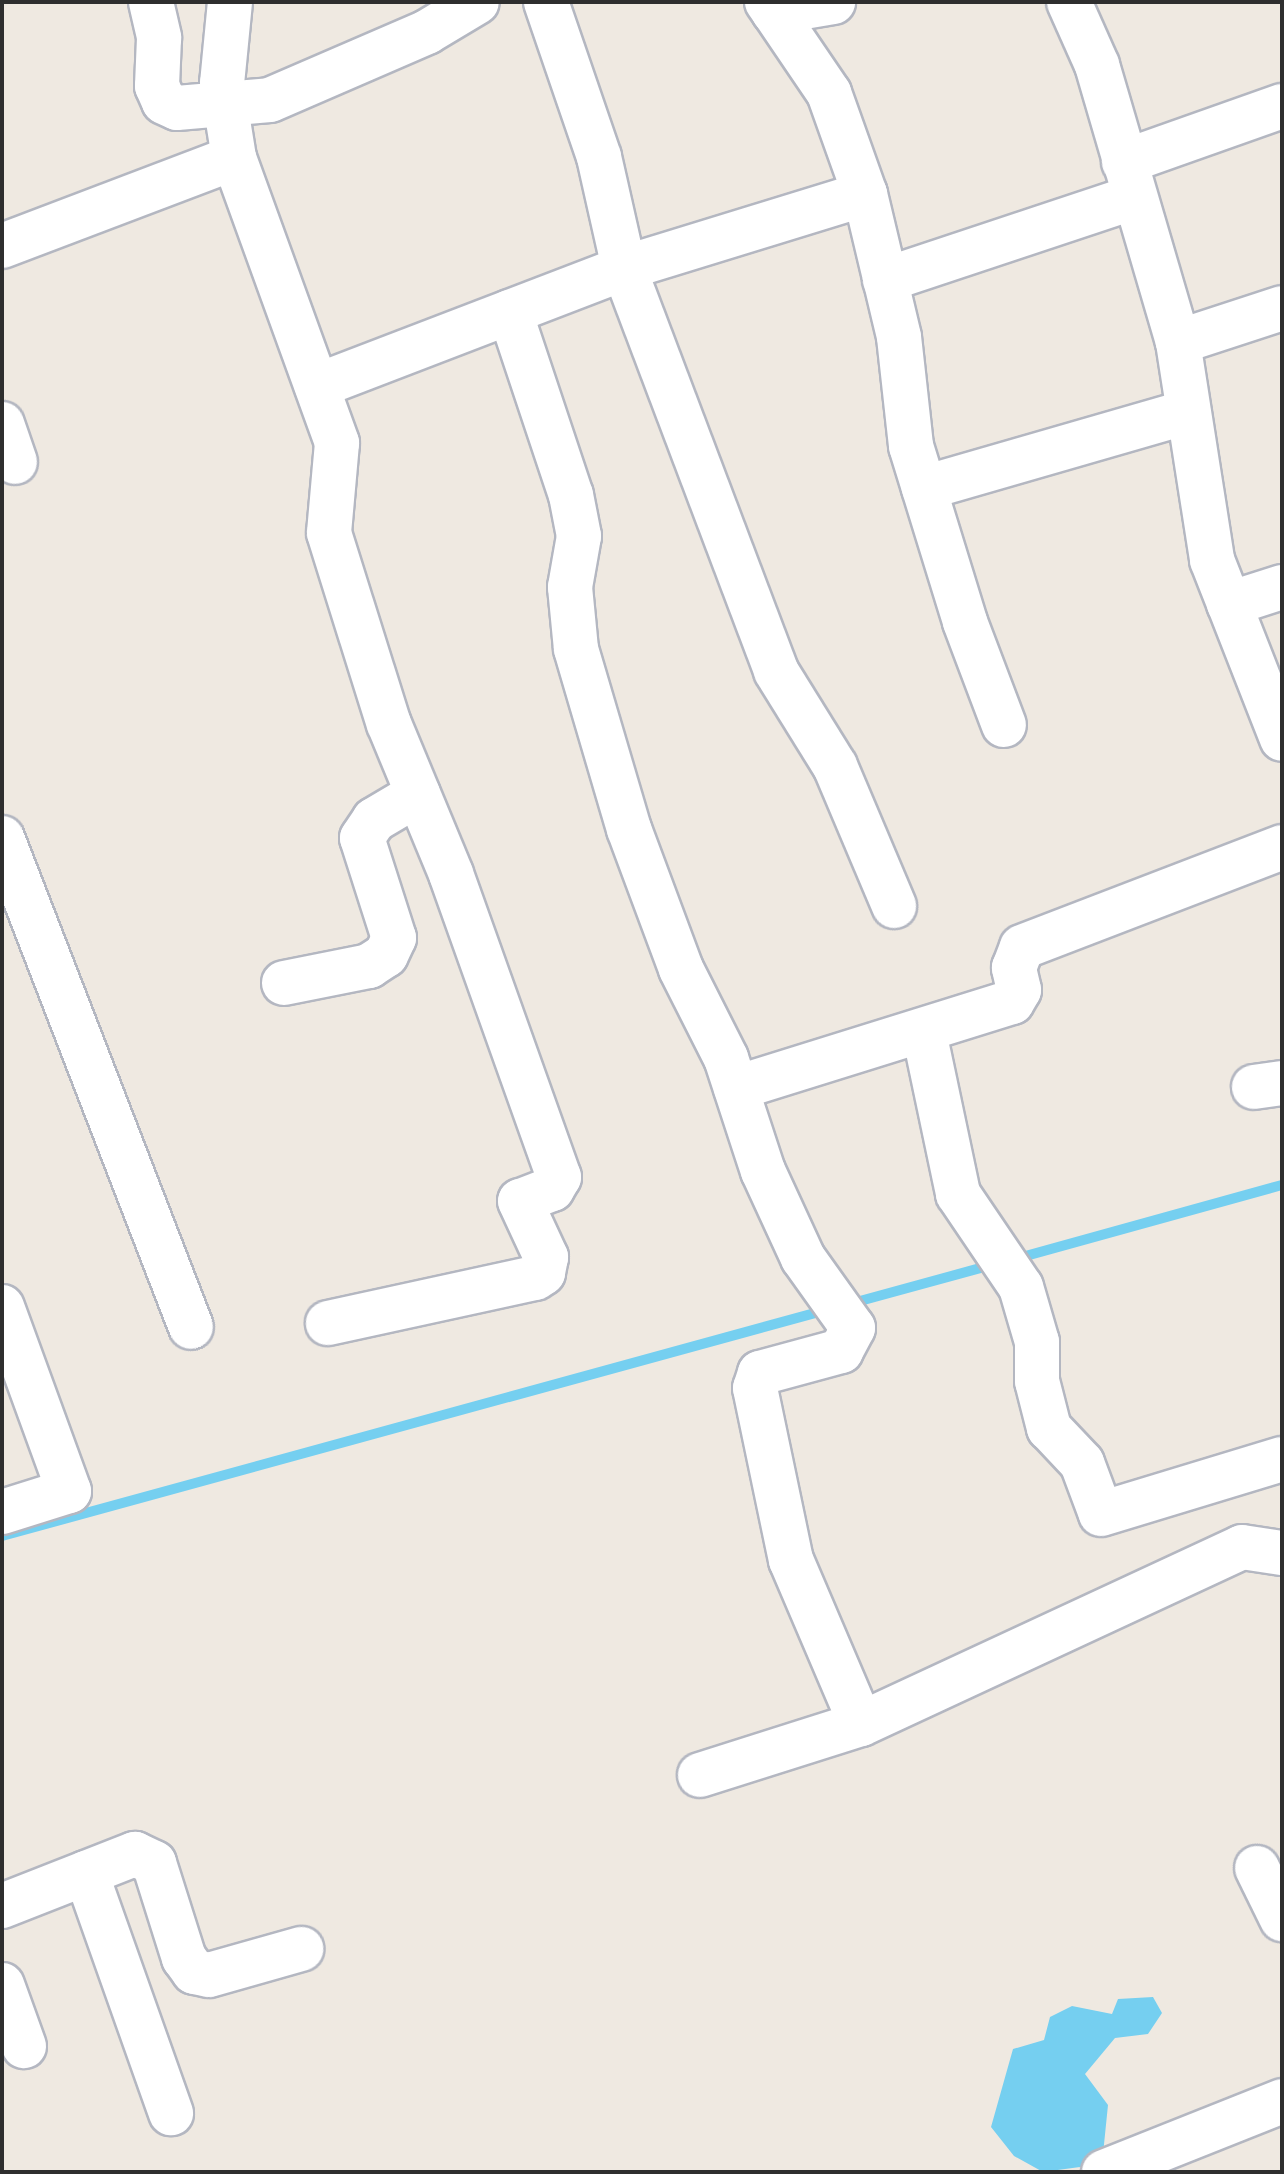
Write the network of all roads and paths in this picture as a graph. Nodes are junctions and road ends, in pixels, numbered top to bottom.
1 (151, 2) edge
2 (230, 2) edge
3 (477, 2) edge
4 (546, 2) edge
5 (833, 2) edge
6 (1069, 2) edge
7 (770, 7) edge
8 (225, 104) junction
9 (1282, 106) edge
10 (234, 158) junction
11 (1129, 180) junction
12 (865, 194) junction
13 (2, 246) edge
14 (624, 268) junction
15 (885, 280) junction
16 (1282, 308) edge
17 (510, 312) junction
18 (1178, 342) junction
19 (317, 386) junction
20 (1188, 412) junction
21 (924, 488) junction
22 (1282, 587) edge
23 (1229, 604) junction
24 (1004, 725) dead end
25 (1282, 739) edge
26 (418, 794) junction
27 (2, 838) edge
28 (1282, 847) edge
29 (894, 906) dead end
30 (284, 983) dead end
31 (924, 1032) junction
32 (736, 1088) junction
33 (2, 1307) edge
34 (328, 1323) dead end
35 (191, 1327) dead end
36 (1282, 1459) edge
37 (2, 1512) edge
38 (1282, 1553) edge
39 (861, 1724) junction
40 (700, 1775) dead end
41 (1257, 1868) dead end
42 (86, 1873) junction
43 (2, 1906) edge
44 (1282, 1919) edge
45 (301, 1949) dead end
46 (194, 1972) junction
47 (2, 1985) edge
48 (129, 1987) junction
49 (24, 2046) dead end
50 (1282, 2101) edge
51 (171, 2113) dead end
52 (1111, 2171) edge

1 - 8 street
2 - 8 street
3 - 8 street
4 - 14 street
5 - 7 street
6 - 11 street
7 - 12 street
8 - 10 street
9 - 11 street
10 - 13 street
10 - 19 street
11 - 15 street
11 - 18 street
12 - 14 street
12 - 15 street
14 - 17 street
14 - 29 street
15 - 21 street
16 - 18 street
17 - 19 street
17 - 32 street
18 - 20 street
19 - 26 street
20 - 21 street
20 - 23 street
21 - 24 street
22 - 23 street
23 - 25 street
26 - 30 street
26 - 34 street
27 - 35 street
28 - 31 street
31 - 32 street
31 - 36 street
32 - 39 street
33 - 37 street
38 - 39 street
39 - 40 street
41 - 44 street
42 - 43 street
42 - 46 street
42 - 48 street
45 - 46 street
46 - 48 street
47 - 49 street
48 - 51 street
50 - 52 street

